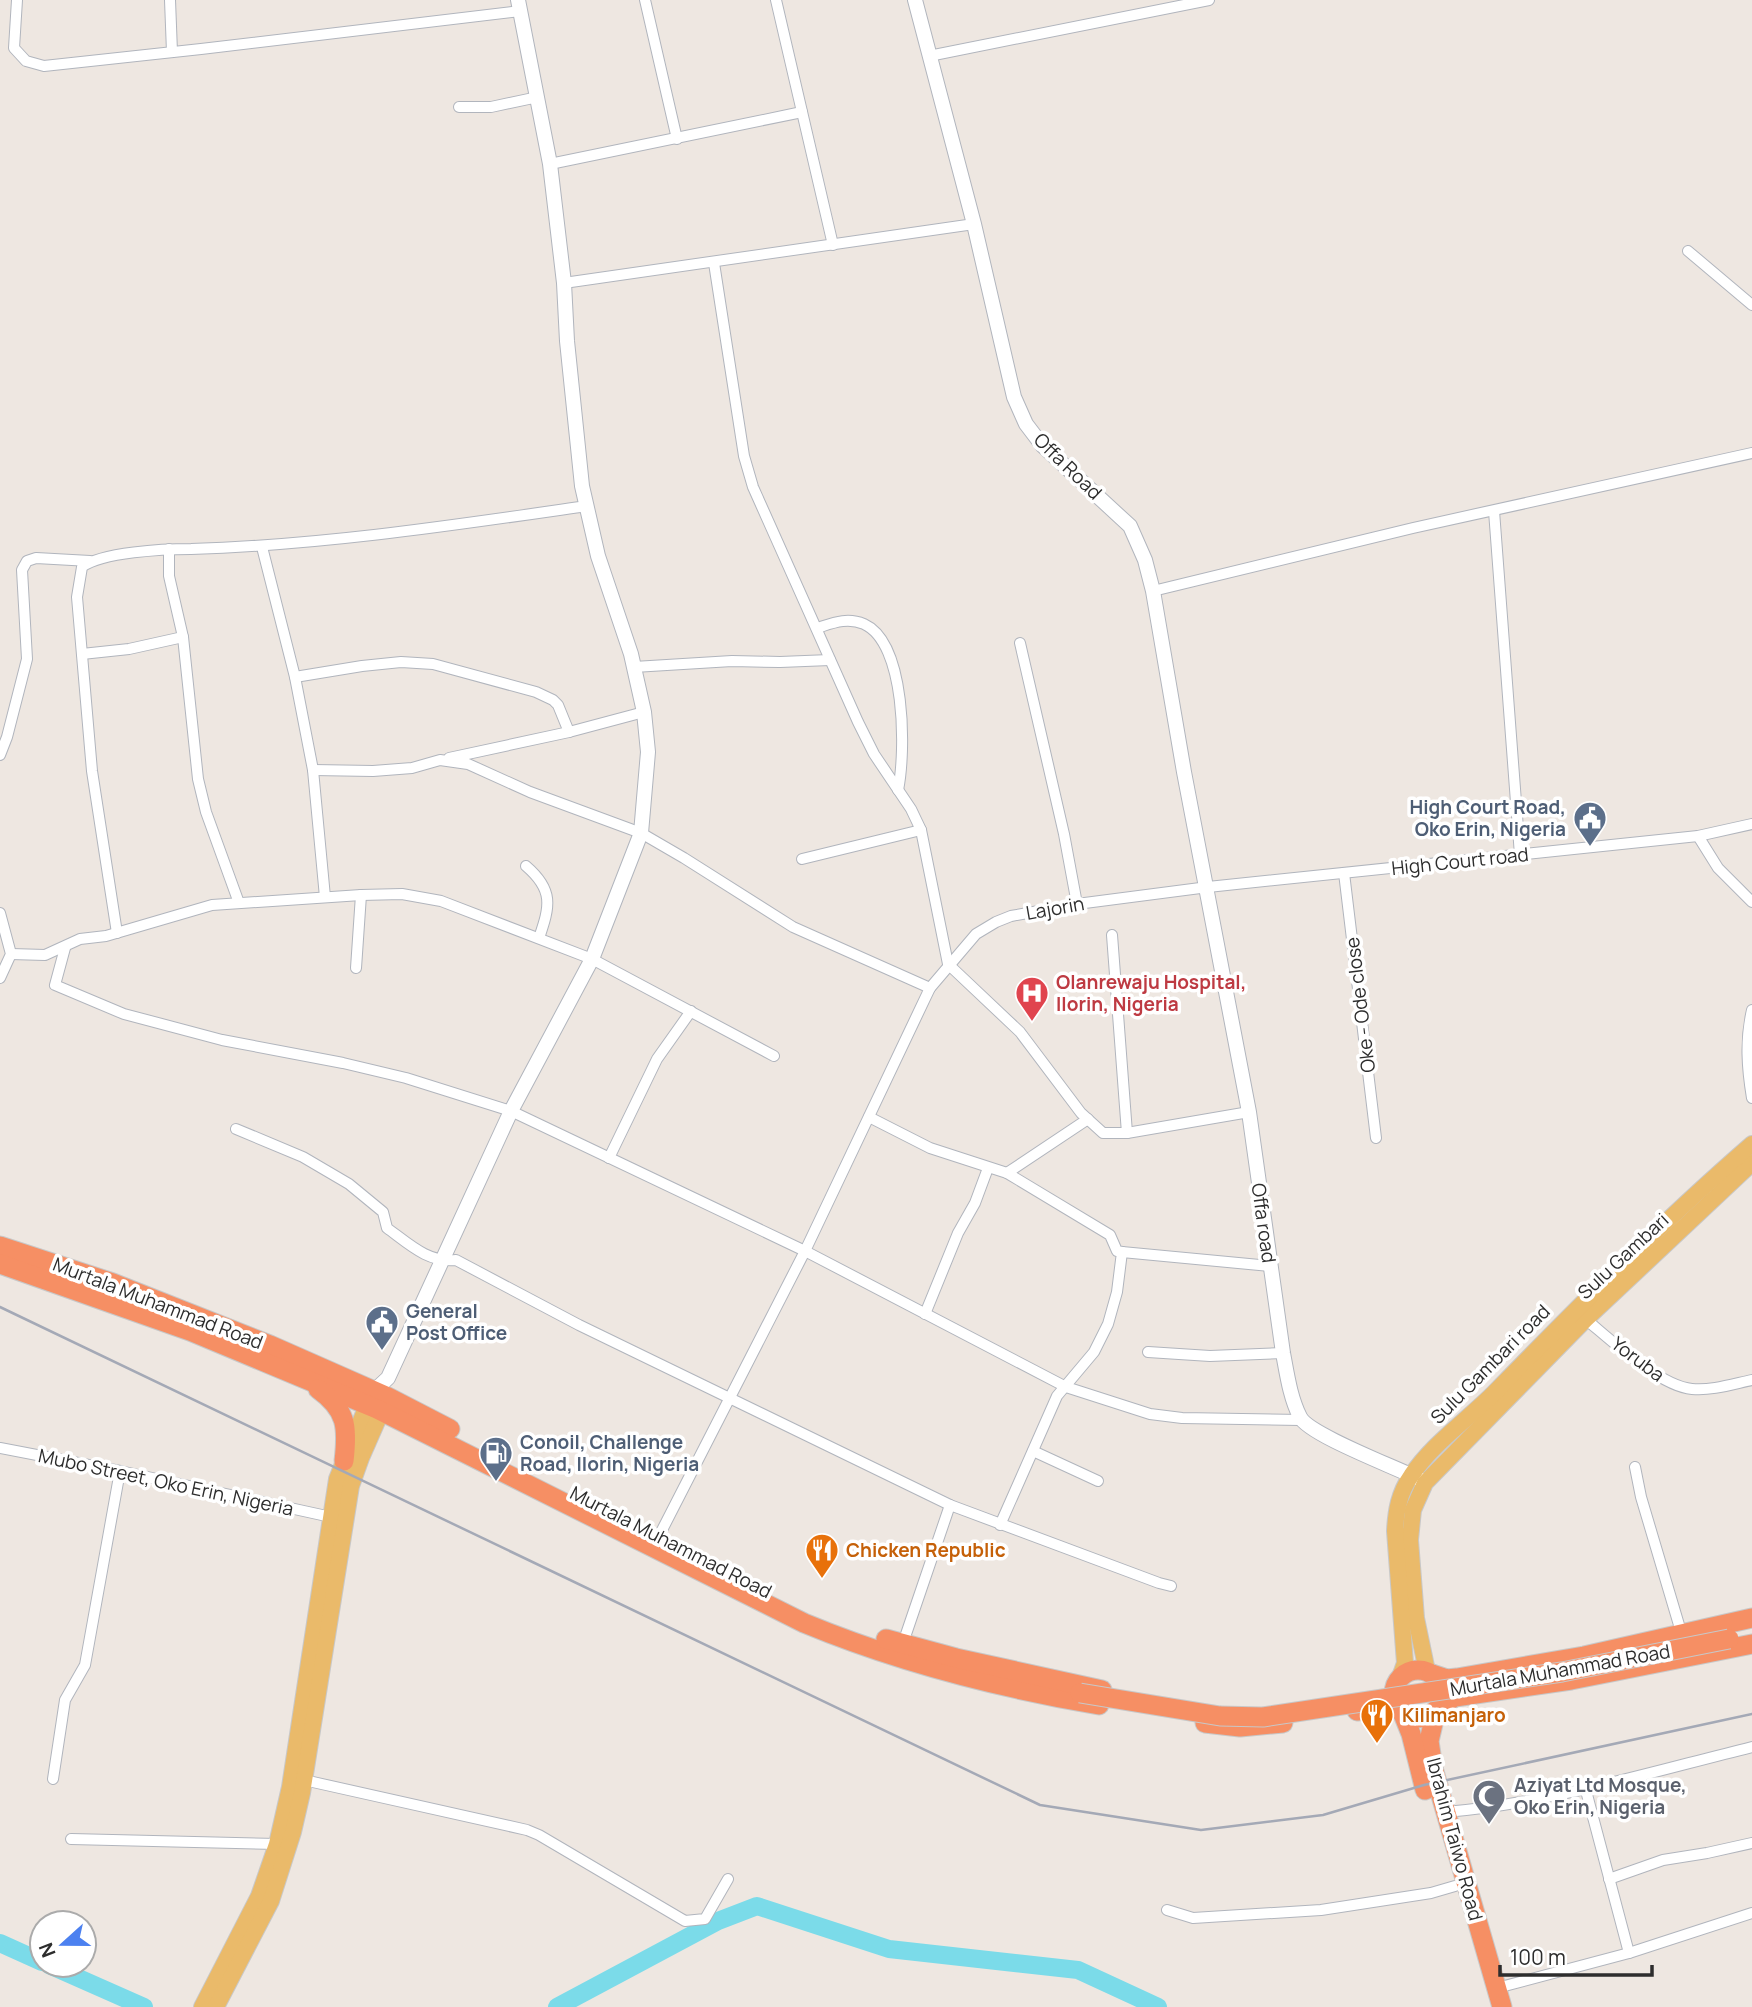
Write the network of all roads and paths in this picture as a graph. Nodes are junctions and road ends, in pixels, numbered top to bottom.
1 (17, 0) edge
2 (170, 0) edge
3 (645, 0) edge
4 (776, 0) edge
5 (915, 0) edge
6 (1209, 0) edge
7 (519, 5) edge
8 (172, 52) junction
9 (929, 56) junction
10 (538, 97) junction
11 (459, 107) dead end
12 (802, 112) junction
13 (677, 139) junction
14 (550, 164) junction
15 (974, 224) junction
16 (833, 245) junction
17 (1688, 251) dead end
18 (714, 263) junction
19 (564, 283) junction
20 (1752, 305) edge
21 (1752, 453) edge
22 (587, 506) junction
23 (1494, 511) junction
24 (262, 547) junction
25 (169, 549) junction
26 (90, 561) junction
27 (1153, 591) junction
28 (817, 628) junction
29 (183, 637) junction
30 (1020, 643) dead end
31 (82, 654) junction
32 (830, 660) junction
33 (634, 667) junction
34 (295, 677) junction
35 (643, 712) junction
36 (569, 732) junction
37 (0, 755) edge
38 (440, 760) junction
39 (313, 770) junction
40 (898, 790) junction
41 (1752, 824) edge
42 (921, 830) junction
43 (641, 833) junction
44 (1698, 836) junction
45 (1520, 855) junction
46 (802, 859) dead end
47 (526, 866) dead end
48 (1344, 873) junction
49 (1208, 887) junction
50 (361, 895) junction
51 (325, 897) junction
52 (1752, 902) edge
53 (239, 903) junction
54 (1077, 904) junction
55 (0, 913) edge
56 (117, 933) junction
57 (1112, 935) dead end
58 (539, 938) junction
59 (65, 948) junction
60 (11, 954) junction
61 (592, 959) junction
62 (948, 964) junction
63 (356, 968) dead end
64 (0, 978) edge
65 (930, 988) junction
66 (1752, 1010) edge
67 (691, 1011) junction
68 (774, 1056) dead end
69 (1752, 1098) edge
70 (511, 1111) junction
71 (1249, 1112) junction
72 (869, 1117) junction
73 (1088, 1119) junction
74 (236, 1129) dead end
75 (1127, 1133) junction
76 (1376, 1138) dead end
77 (1752, 1144) edge
78 (609, 1158) junction
79 (1752, 1163) edge
80 (988, 1168) junction
81 (1007, 1173) junction
82 (0, 1246) edge
83 (805, 1251) junction
84 (1122, 1252) junction
85 (441, 1262) junction
86 (0, 1264) edge
87 (1270, 1266) junction
88 (925, 1314) junction
89 (1580, 1314) junction
90 (1148, 1352) dead end
91 (1283, 1353) junction
92 (300, 1376) junction
93 (1752, 1380) edge
94 (1066, 1387) junction
95 (380, 1396) junction
96 (730, 1397) junction
97 (1301, 1420) junction
98 (0, 1448) edge
99 (1033, 1451) junction
100 (344, 1461) junction
101 (1636, 1466) dead end
102 (120, 1471) junction
103 (1418, 1479) junction
104 (1098, 1481) dead end
105 (950, 1505) junction
106 (331, 1517) junction
107 (1000, 1525) junction
108 (659, 1536) junction
109 (1171, 1586) dead end
110 (1752, 1618) edge
111 (1752, 1627) edge
112 (1752, 1634) edge
113 (1682, 1635) junction
114 (1728, 1636) junction
115 (903, 1643) junction
116 (1752, 1644) edge
117 (954, 1665) junction
118 (1430, 1673) junction
119 (1397, 1682) junction
120 (1437, 1709) junction
121 (1401, 1712) junction
122 (1752, 1747) edge
123 (53, 1779) dead end
124 (304, 1780) junction
125 (1585, 1787) junction
126 (1446, 1812) junction
127 (71, 1839) dead end
128 (1752, 1843) edge
129 (277, 1844) junction
130 (728, 1879) dead end
131 (1609, 1879) junction
132 (1455, 1886) junction
133 (1167, 1910) dead end
134 (1752, 1913) edge
135 (1629, 1954) junction
136 (1499, 1998) edge
137 (202, 2007) edge
138 (216, 2007) edge
139 (1489, 2007) edge

1 - 8 street
2 - 8 street
3 - 13 street
4 - 12 street
5 - 9 street, Offa Road
6 - 9 street
7 - 8 street
7 - 10 street
9 - 15 street, Offa Road
10 - 11 street
10 - 14 street
12 - 13 street
12 - 16 street
13 - 14 street
14 - 19 street
15 - 16 street
15 - 27 street, Offa Road
16 - 18 street
17 - 20 street
18 - 19 street
18 - 28 street
19 - 22 street
21 - 23 street
22 - 24 street
22 - 33 street
23 - 27 street
23 - 45 street
24 - 25 street
24 - 34 street
25 - 26 street
25 - 29 street
26 - 31 street
26 - 37 street
27 - 49 street, Offa Road
28 - 32 street
28 - 40 street
29 - 31 street
29 - 53 street
30 - 54 street
31 - 56 street
32 - 33 street
32 - 40 street
33 - 35 street
34 - 36 street
34 - 39 street
35 - 36 street
35 - 43 street
36 - 38 street
38 - 39 street
38 - 43 street
39 - 51 street
40 - 42 street
41 - 44 street, High Court road
42 - 46 street
42 - 62 street
43 - 61 street
43 - 65 street
44 - 45 street, High Court road
44 - 52 street
45 - 48 street, High Court road
47 - 58 street
48 - 49 street, High Court road
48 - 76 street, Oke - Ode close
49 - 54 street, Lajorin
49 - 71 street, Offa road
50 - 51 street
50 - 58 street
50 - 63 street
51 - 53 street
53 - 56 street
54 - 62 street, Lajorin
55 - 60 street
56 - 59 street
57 - 75 street
58 - 61 street
59 - 60 street
59 - 70 street
60 - 64 street
61 - 67 street
61 - 70 street
62 - 65 street, Lajorin
62 - 73 street
65 - 72 street, Lajorin
66 - 69 street
67 - 68 street
67 - 78 street
70 - 78 street
70 - 85 street
71 - 75 street
71 - 87 street, Offa road
72 - 80 street
72 - 83 street, Lajorin
73 - 75 street
73 - 81 street
74 - 85 street
77 - 89 main road, Sulu Gambari road
78 - 83 street
79 - 89 main road, Sulu Gambari
80 - 81 street
80 - 88 street
81 - 84 street
82 - 95 highway, Murtala Muhammad Road
83 - 88 street
83 - 96 street, Lajorin
84 - 87 street
84 - 94 street
85 - 95 street
85 - 96 street
86 - 92 highway, Murtala Muhammad Road
87 - 91 street, Offa road
88 - 94 street
89 - 93 street, Yoruba
89 - 103 main road, Sulu Gambari road
90 - 91 street
91 - 97 street, Offa road
92 - 95 highway, Murtala Muhammad Road
92 - 100 highway
94 - 97 street
94 - 99 street
95 - 100 main road
95 - 108 highway, Murtala Muhammad Road
95 - 117 highway, Murtala Muhammad Road
95 - 124 main road
96 - 105 street
96 - 108 street, Lajorin
97 - 103 street
98 - 102 street, Mubo Street, Oko Erin, Nigeria
99 - 104 street
99 - 107 street
100 - 106 main road
101 - 113 street
102 - 106 street, Mubo Street, Oko Erin, Nigeria
102 - 123 street
103 - 118 main road
103 - 119 main road, Sulu Gambari road
105 - 107 street
105 - 115 street
106 - 129 main road
107 - 109 street
108 - 115 highway, Murtala Muhammad Road
110 - 113 highway, Murtala Muhammad Road
111 - 114 highway, Murtala Muhammad Road
112 - 114 highway, Murtala Muhammad Road
113 - 118 highway, Murtala Muhammad Road
114 - 117 highway, Murtala Muhammad Road, bridge
115 - 117 highway, Murtala Muhammad Road
116 - 120 highway, Murtala Muhammad Road
117 - 119 highway, Murtala Muhammad Road
117 - 121 highway, Murtala Muhammad Road
118 - 119 highway
118 - 120 highway
119 - 121 highway
120 - 121 highway
120 - 126 highway, Ibrahim Taiwo Road
121 - 132 highway, Ibrahim Taiwo Road
122 - 125 street
124 - 130 street
124 - 138 main road
125 - 126 street
125 - 131 street
126 - 136 highway, Ibrahim Taiwo Road
127 - 129 street
128 - 131 street
129 - 137 main road
131 - 135 street
132 - 133 street
132 - 139 highway, Ibrahim Taiwo Road
134 - 135 street
135 - 136 street

